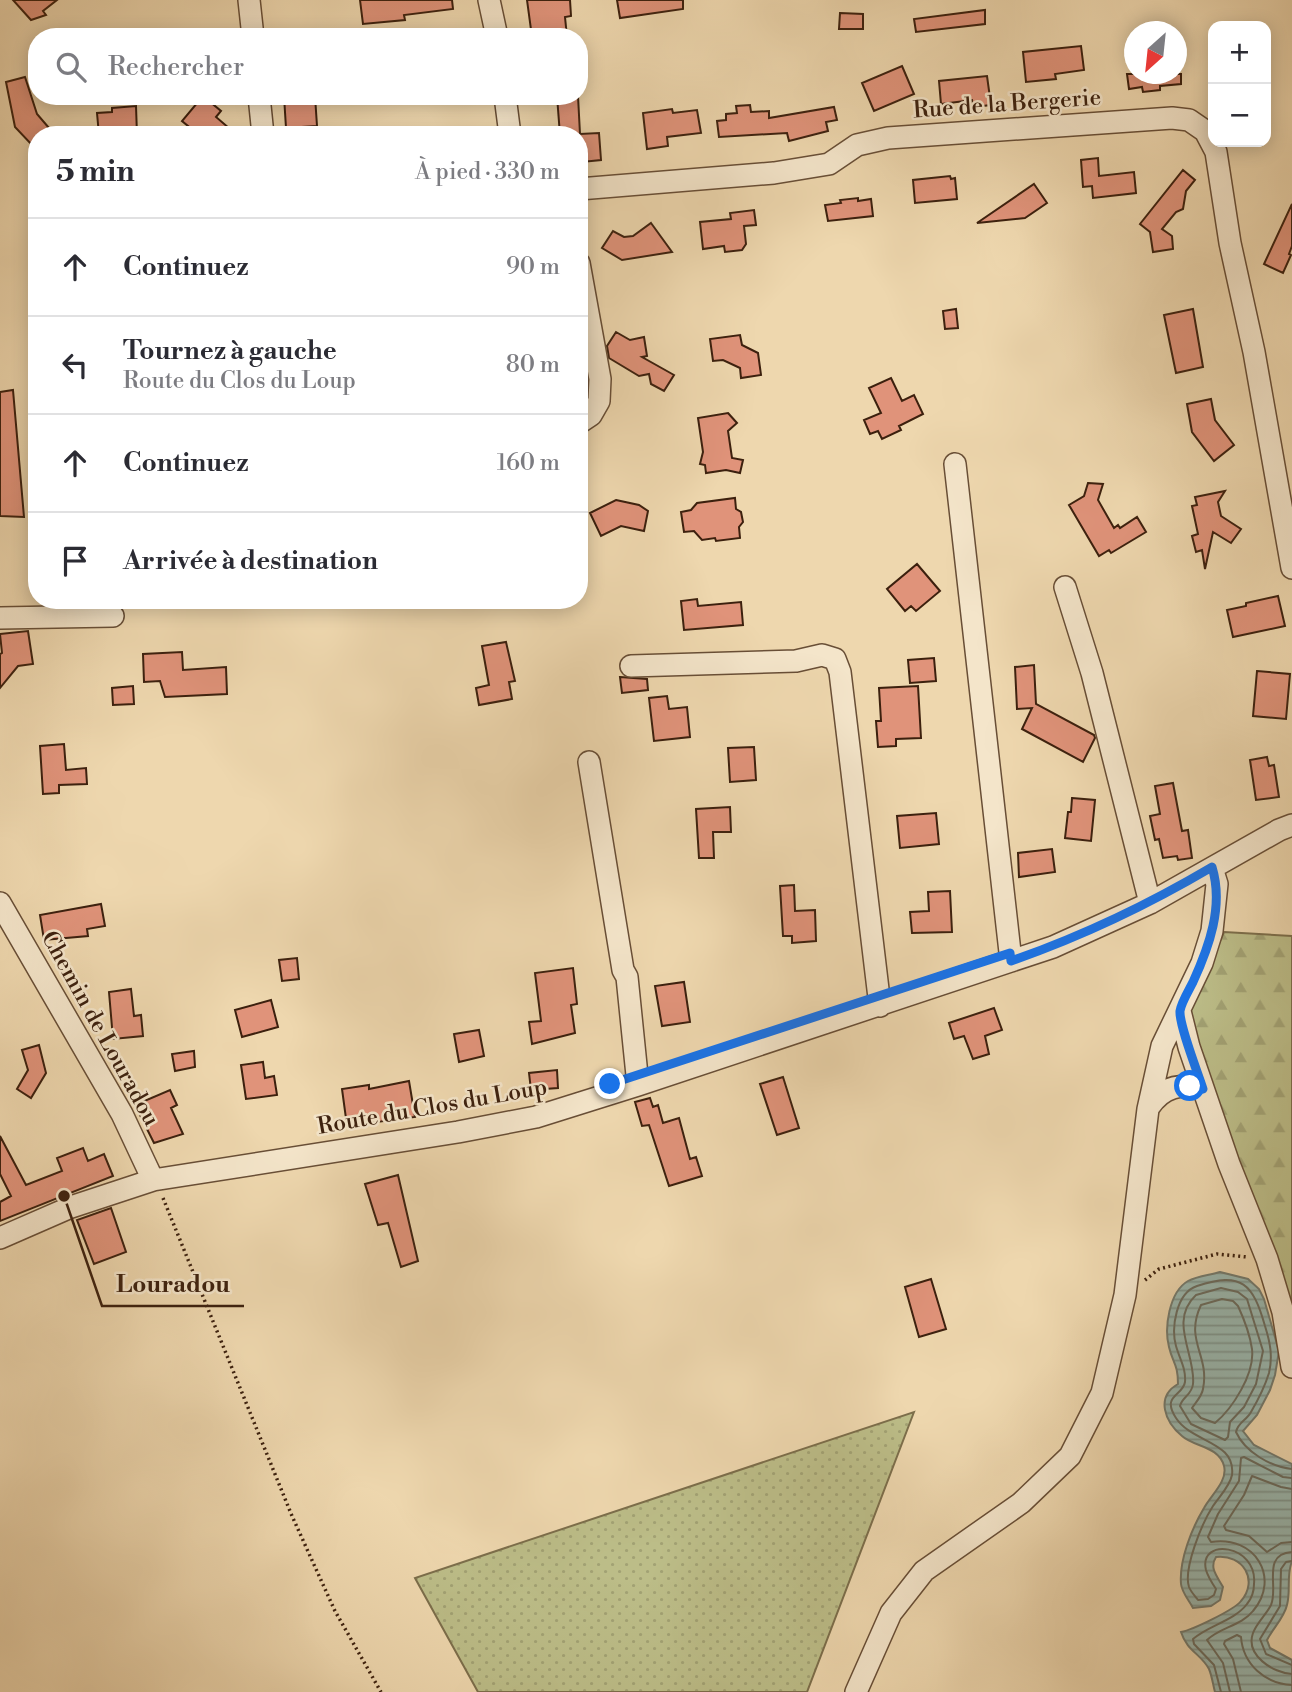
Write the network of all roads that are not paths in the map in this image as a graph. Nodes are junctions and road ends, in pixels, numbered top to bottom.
1 (249, 0) edge
2 (489, 0) edge
3 (252, 28) edge
4 (495, 28) edge
5 (260, 105) edge
6 (506, 105) edge
7 (262, 126) edge
8 (509, 126) edge
9 (588, 188) edge
10 (588, 313) edge
11 (588, 417) edge
12 (955, 464) dead end
13 (1292, 568) edge
14 (1065, 587) dead end
15 (113, 616) dead end
16 (0, 618) edge
17 (631, 666) dead end
18 (589, 762) dead end
19 (1292, 825) edge
20 (1212, 867) junction
21 (0, 903) edge
22 (1150, 903) junction
23 (1011, 961) junction
24 (880, 1006) junction
25 (1180, 1011) junction
26 (638, 1085) junction
27 (1203, 1089) junction
28 (1148, 1109) junction
29 (153, 1180) junction
30 (0, 1238) edge
31 (1292, 1367) edge
32 (856, 1692) edge

1 - 3 street
2 - 4 street
5 - 7 street
6 - 8 street
9 - 13 street, Rue de la Bergerie
10 - 11 street
12 - 23 street
14 - 22 street
15 - 16 street
17 - 24 street
18 - 26 street
19 - 20 street, Route du Clos du Loup
20 - 22 street, Route du Clos du Loup
20 - 25 street
21 - 29 street, Chemin de Louradou
22 - 23 street, Route du Clos du Loup
23 - 24 street, Route du Clos du Loup
24 - 26 street, Route du Clos du Loup
25 - 27 street
25 - 28 street
26 - 29 street, Route du Clos du Loup
27 - 28 street
27 - 31 street
28 - 32 street
29 - 30 street, Route du Clos du Loup

